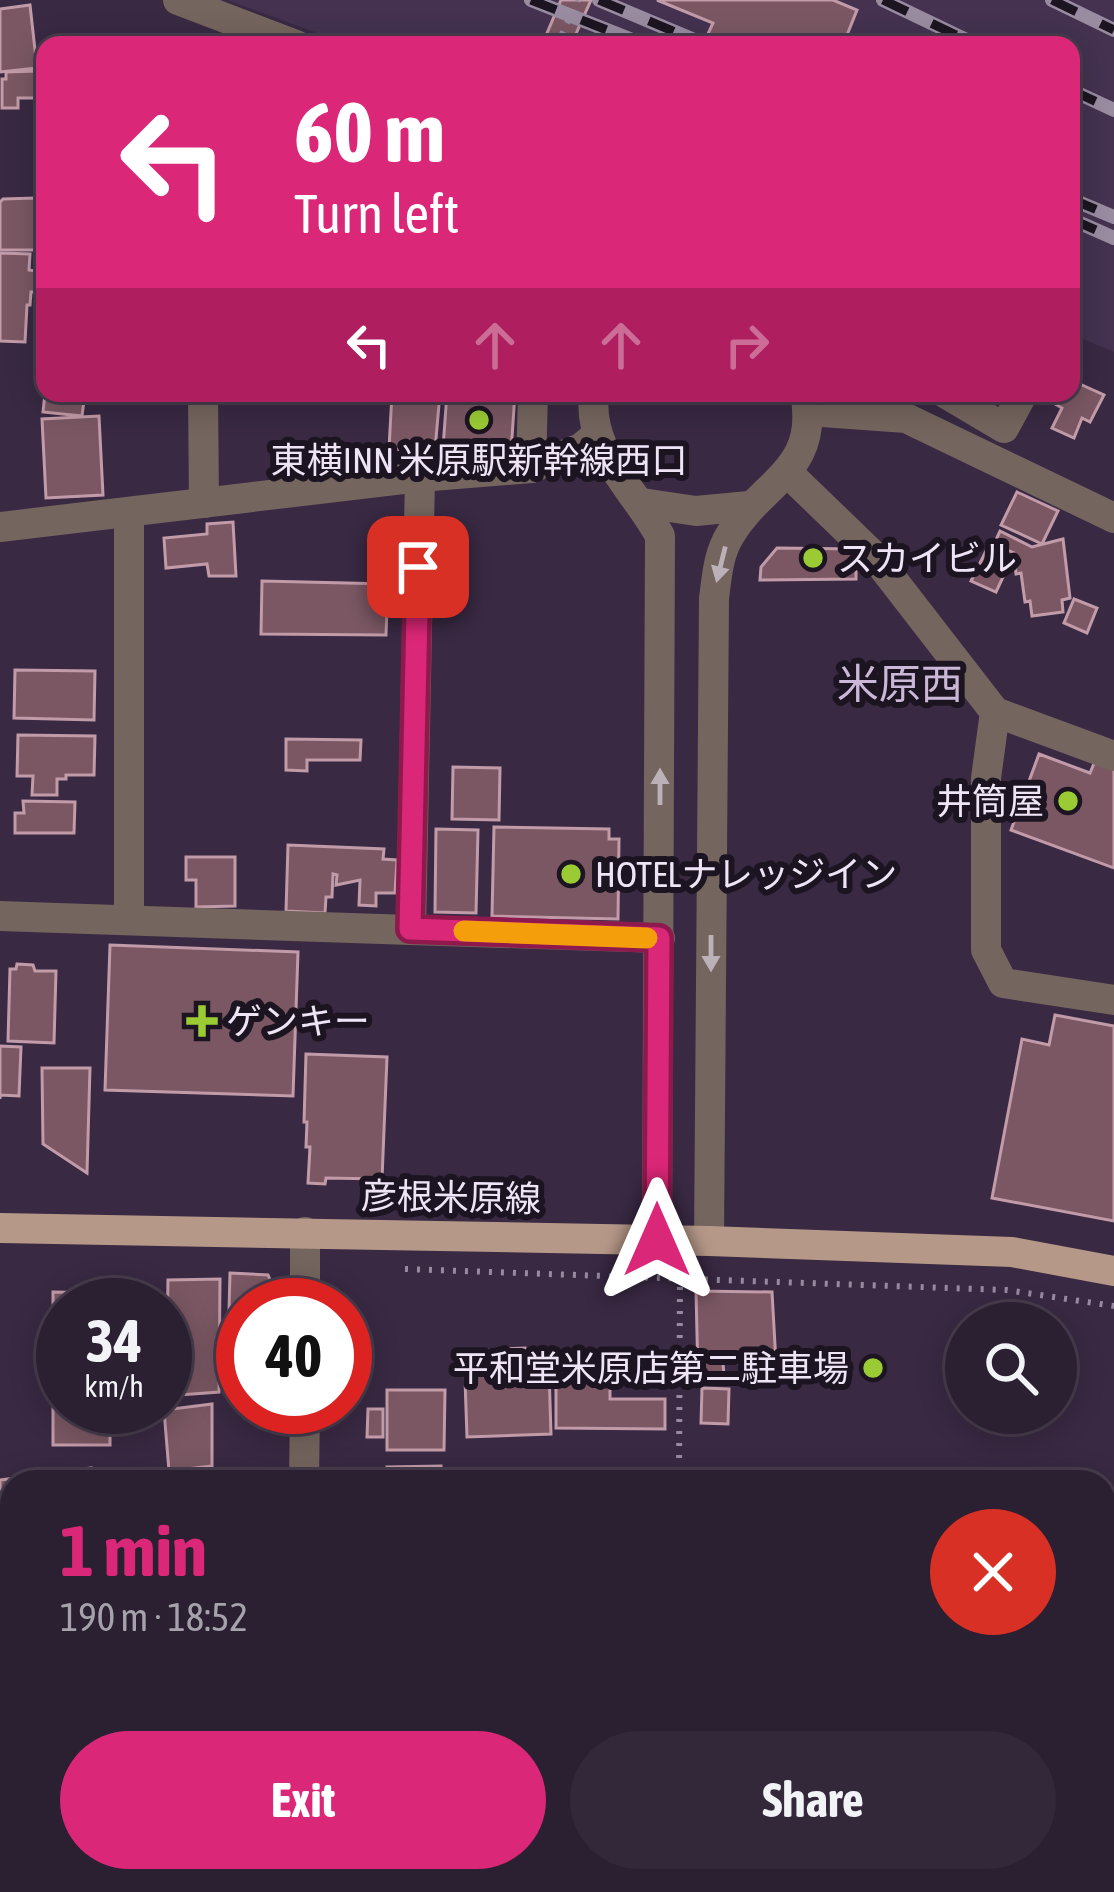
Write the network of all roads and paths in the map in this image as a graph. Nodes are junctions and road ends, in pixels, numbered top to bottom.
1 (178, 0) edge
2 (578, 0) edge
3 (272, 36) edge
4 (561, 36) edge
5 (203, 402) edge
6 (533, 402) edge
7 (593, 402) edge
8 (806, 402) edge
9 (960, 402) edge
10 (1018, 402) edge
11 (597, 435) junction
12 (531, 468) junction
13 (788, 473) junction
14 (420, 476) junction
15 (204, 503) junction
16 (642, 503) junction
17 (749, 506) junction
18 (129, 513) junction
19 (1114, 518) edge
20 (0, 527) edge
21 (994, 712) junction
22 (1114, 756) edge
23 (0, 916) edge
24 (129, 920) junction
25 (410, 929) junction
26 (659, 938) junction
27 (1114, 1000) edge
28 (0, 1228) edge
29 (305, 1232) junction
30 (682, 1241) junction
31 (399, 1269) dead end
32 (1114, 1270) edge
33 (305, 1278) edge
34 (680, 1281) junction
35 (1114, 1306) edge
36 (305, 1434) edge
37 (304, 1470) edge
38 (679, 1470) edge

1 - 3 street
2 - 4 path
5 - 15 street
6 - 12 street
7 - 11 street
8 - 13 street
8 - 19 street
9 - 10 street
11 - 12 street
11 - 16 street
12 - 14 street
13 - 17 street
13 - 21 street
14 - 15 street
14 - 25 street
15 - 18 street
16 - 17 street
26 -> 16 street
17 -> 30 street
18 - 20 street
18 - 24 street
21 - 22 street
21 - 27 street
23 - 24 street
24 - 25 street
25 - 26 street
26 - 30 street
28 - 29 main road, 彦根米原線
29 - 30 main road, 彦根米原線
29 - 33 street
30 - 32 main road, 彦根米原線
30 - 34 path
31 - 34 path
34 - 35 path
34 - 38 path
36 - 37 street

